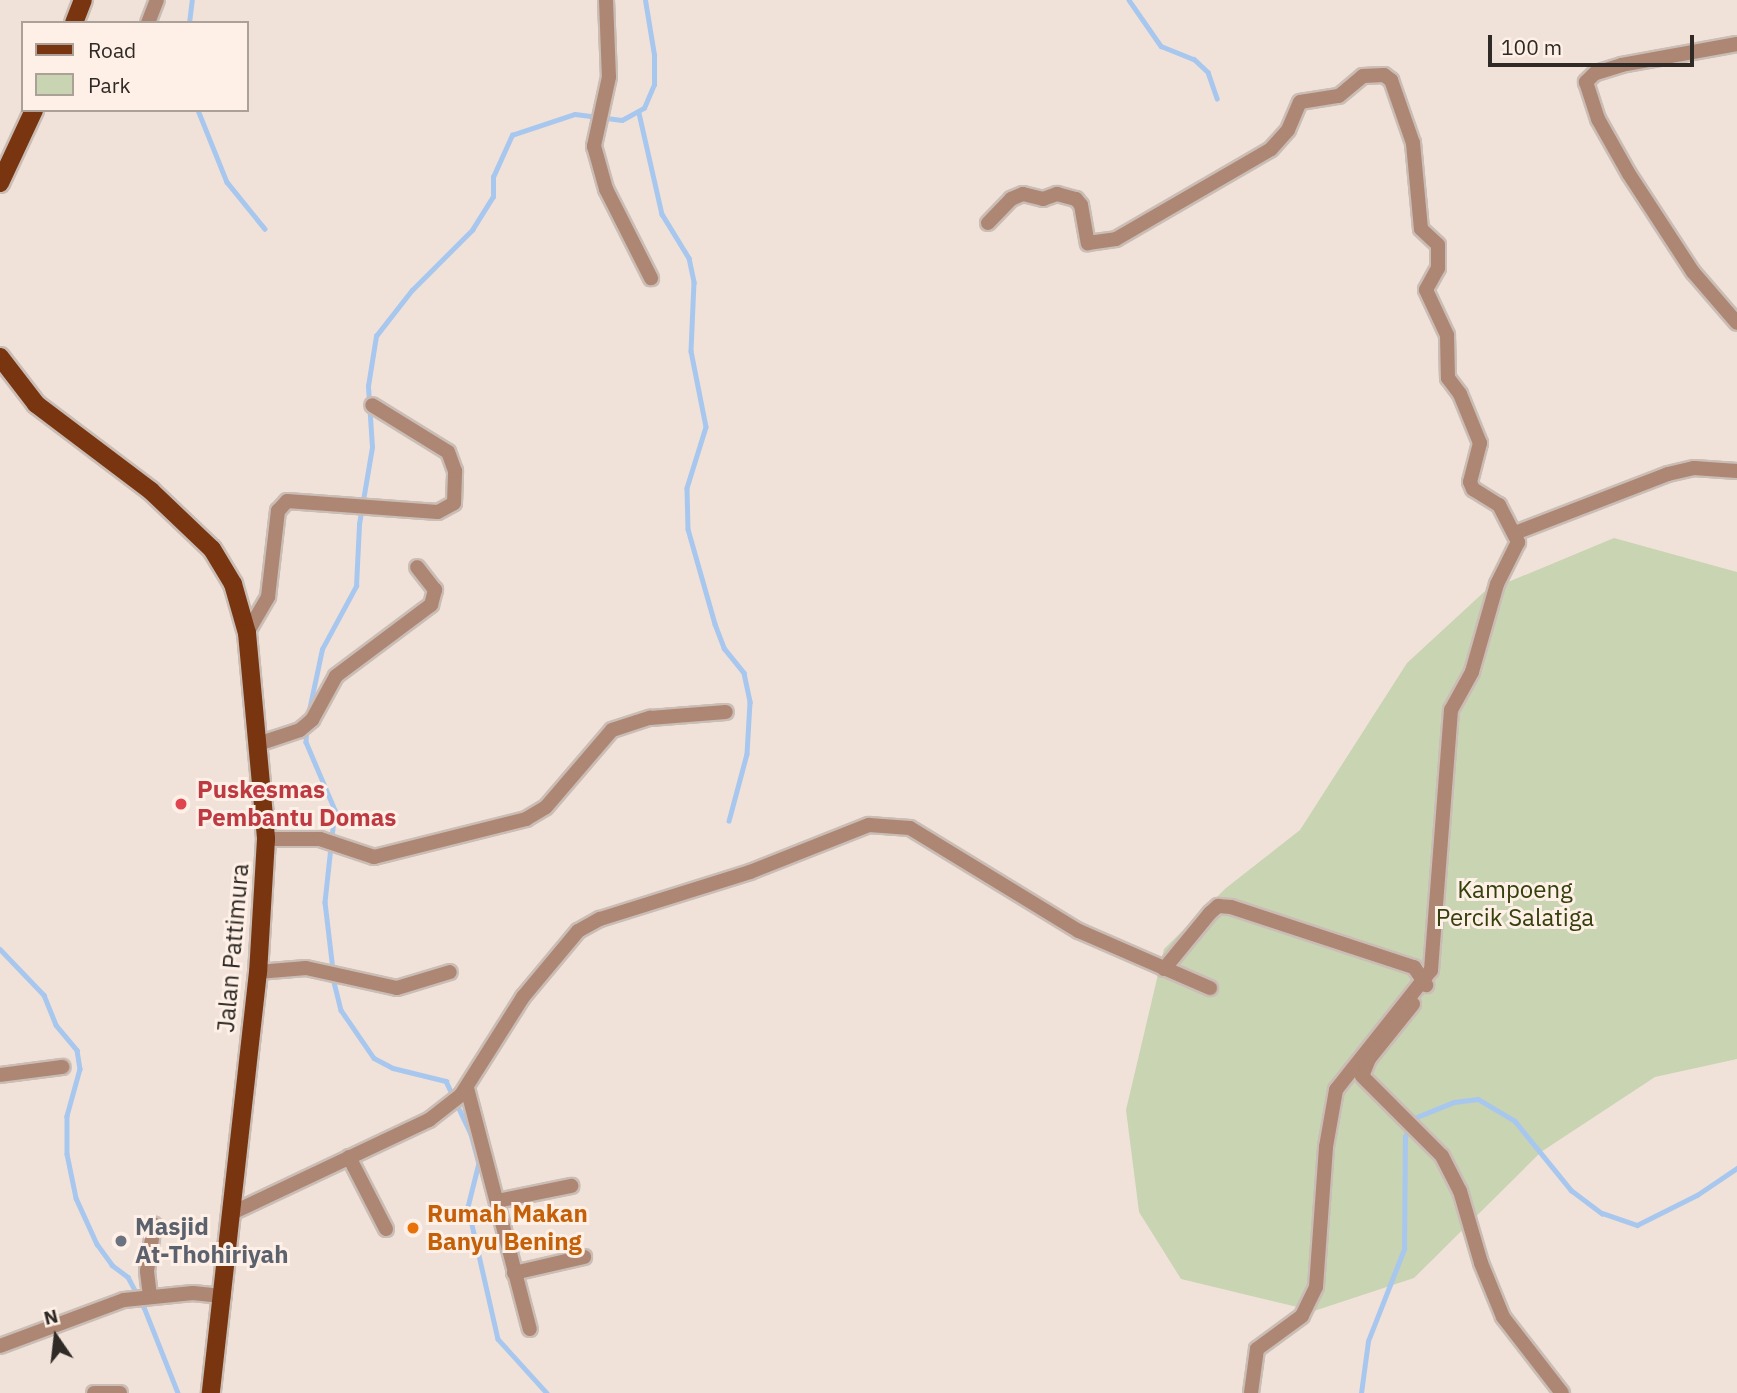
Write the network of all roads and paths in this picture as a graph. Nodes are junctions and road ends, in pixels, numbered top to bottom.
1 (83, 0) edge
2 (157, 0) edge
3 (606, 0) edge
4 (75, 21) edge
5 (149, 21) edge
6 (1737, 44) edge
7 (33, 112) edge
8 (0, 183) edge
9 (988, 223) dead end
10 (651, 278) dead end
11 (1737, 323) edge
12 (0, 357) edge
13 (372, 405) dead end
14 (1737, 471) edge
15 (1515, 533) junction
16 (417, 567) dead end
17 (247, 633) junction
18 (726, 712) dead end
19 (261, 743) junction
20 (267, 839) junction
21 (1164, 970) junction
22 (258, 972) junction
23 (450, 972) dead end
24 (1425, 979) junction
25 (1210, 988) dead end
26 (62, 1067) dead end
27 (0, 1075) edge
28 (459, 1096) junction
29 (349, 1157) junction
30 (571, 1186) dead end
31 (497, 1201) junction
32 (232, 1213) junction
33 (154, 1225) dead end
34 (386, 1229) dead end
35 (584, 1257) dead end
36 (514, 1273) junction
37 (147, 1296) junction
38 (224, 1296) junction
39 (530, 1329) dead end
40 (0, 1346) edge
41 (94, 1393) edge
42 (120, 1393) edge
43 (211, 1393) edge
44 (1251, 1393) edge
45 (1562, 1393) edge

1 - 4 main road
2 - 5 street
3 - 10 street
6 - 11 street
7 - 8 main road
9 - 15 street
12 - 17 main road, Jalan Pattimura
13 - 17 street
14 - 15 street
15 - 24 street
16 - 19 street
17 - 19 main road, Jalan Pattimura
18 - 20 street
19 - 20 main road, Jalan Pattimura
20 - 22 main road, Jalan Pattimura
21 - 24 street
21 - 25 street
21 - 28 street
22 - 23 street
22 - 32 main road, Jalan Pattimura
24 - 44 street
24 - 45 street
26 - 27 street
28 - 29 street
28 - 31 street
29 - 32 street
29 - 34 street
30 - 31 street
31 - 36 street
32 - 38 main road, Jalan Pattimura
33 - 37 street
35 - 36 street
36 - 39 street
37 - 38 street
37 - 40 street
38 - 43 main road, Jalan Pattimura
41 - 42 street

